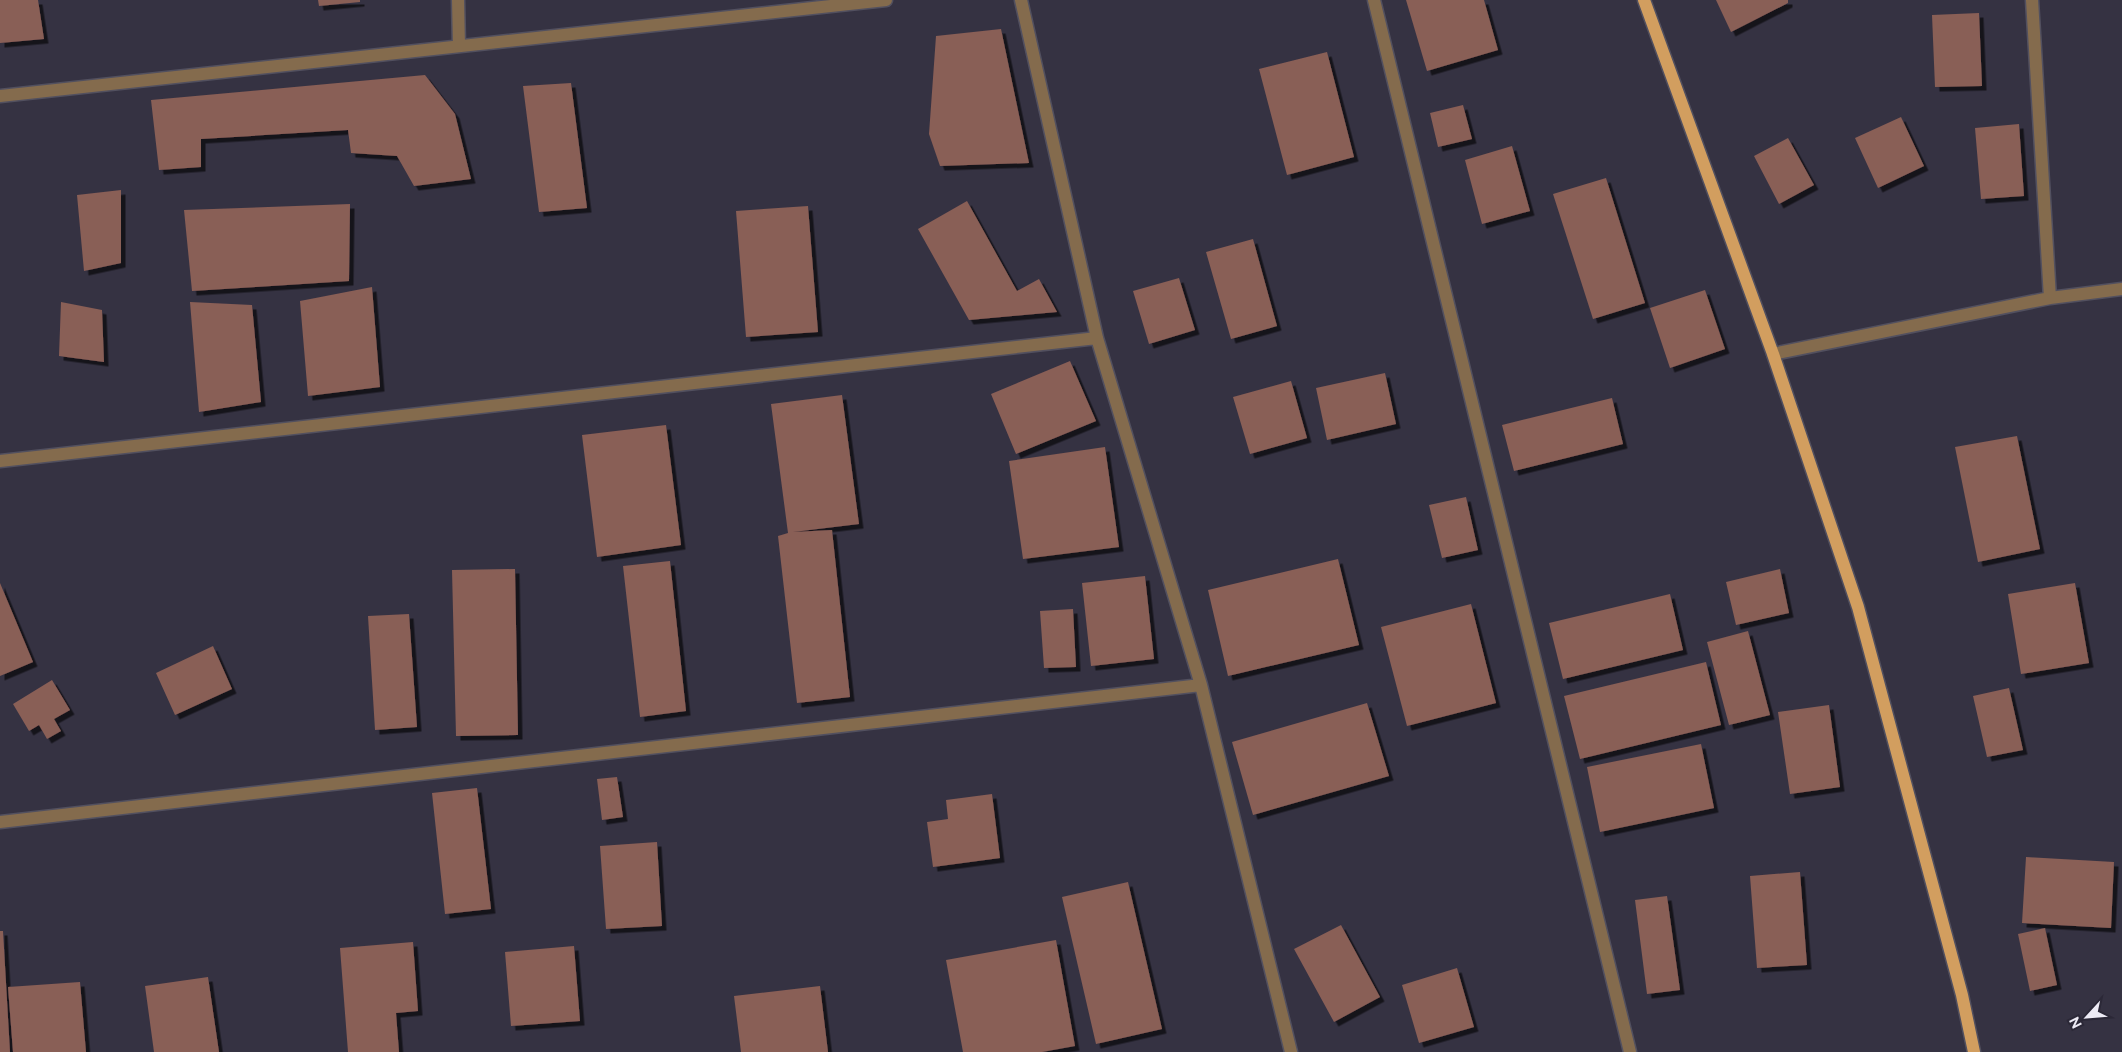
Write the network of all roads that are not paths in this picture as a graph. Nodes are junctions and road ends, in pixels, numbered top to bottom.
1 (458, 0) edge
2 (886, 0) edge
3 (1021, 0) edge
4 (1374, 0) edge
5 (1644, 0) edge
6 (2032, 0) edge
7 (459, 46) junction
8 (0, 96) edge
9 (2122, 289) edge
10 (2050, 298) junction
11 (1097, 338) junction
12 (1773, 354) junction
13 (0, 461) edge
14 (1201, 685) junction
15 (0, 822) edge
16 (1291, 1052) edge
17 (1630, 1052) edge
18 (1974, 1052) edge

1 - 7 street
2 - 7 street
3 - 11 street
4 - 17 street
5 - 12 main road
6 - 10 street
7 - 8 street
9 - 10 street
10 - 12 street
11 - 13 street
11 - 14 street
12 - 18 main road
14 - 15 street
14 - 16 street

